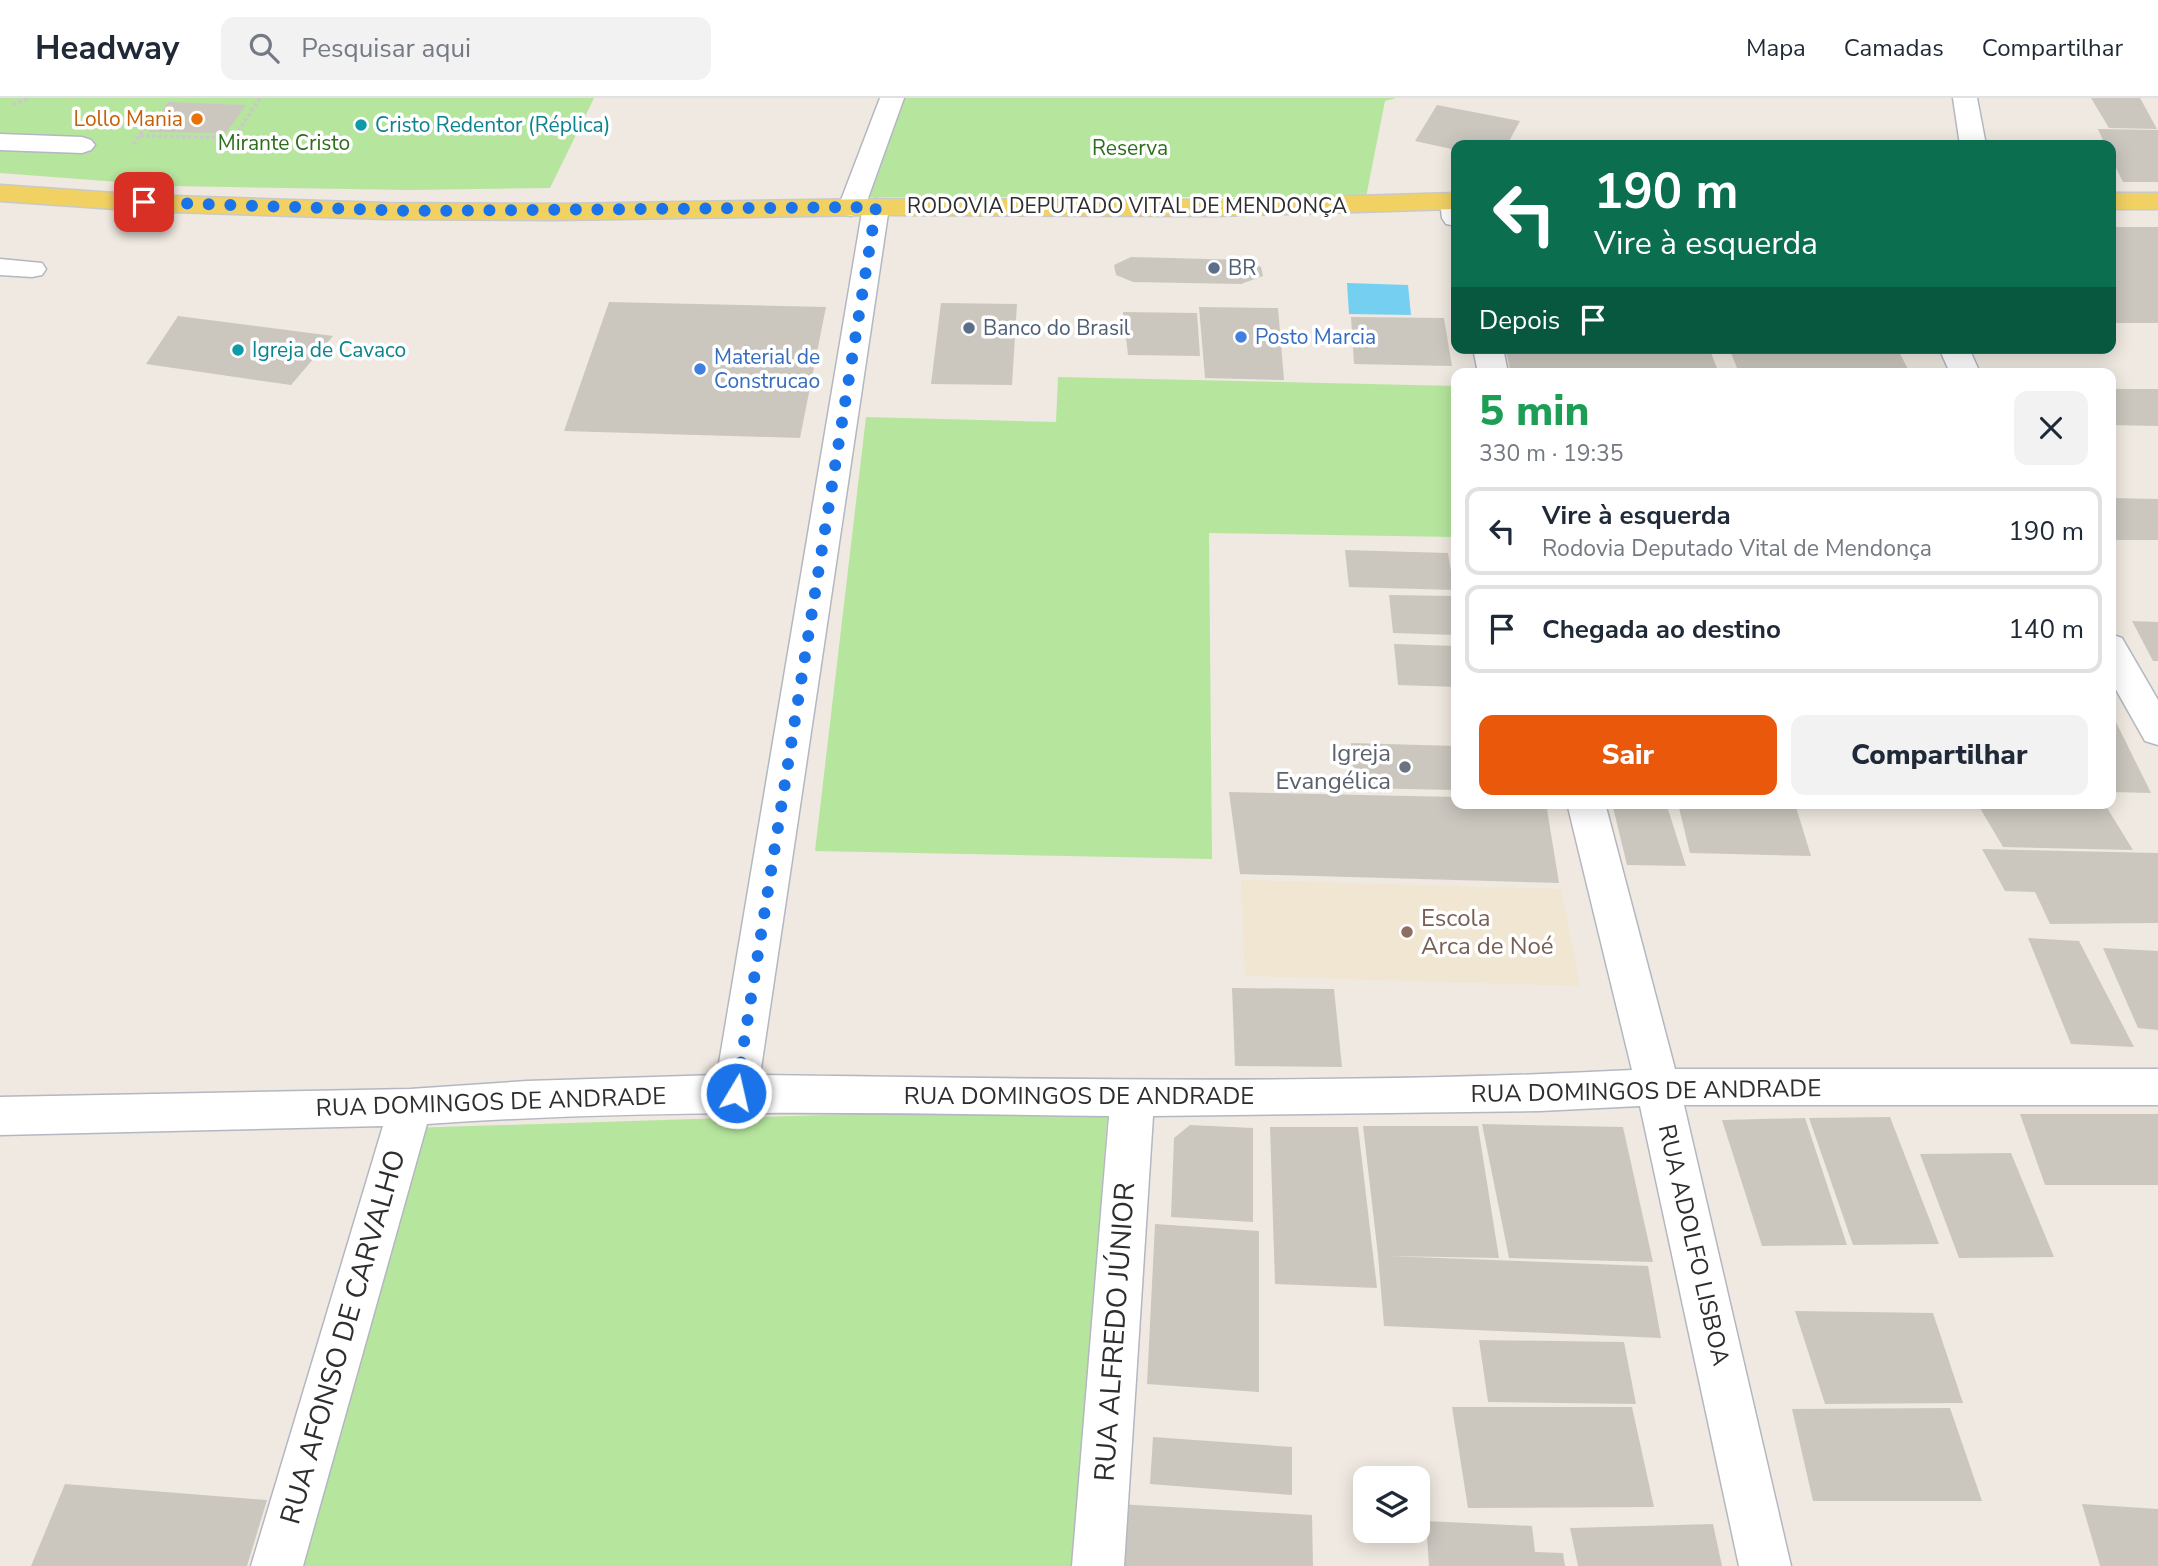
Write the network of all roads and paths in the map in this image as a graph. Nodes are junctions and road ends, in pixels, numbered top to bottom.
1 (260, 98) edge
2 (892, 98) edge
3 (1965, 98) edge
4 (139, 136) dead end
5 (1972, 140) edge
6 (0, 142) edge
7 (82, 145) dead end
8 (0, 193) edge
9 (2116, 201) edge
10 (2158, 201) edge
11 (1451, 207) edge
12 (863, 208) junction
13 (0, 267) edge
14 (32, 269) dead end
15 (2116, 657) edge
16 (2158, 732) edge
17 (1588, 809) edge
18 (1658, 1087) junction
19 (2158, 1087) edge
20 (736, 1093) junction
21 (1132, 1098) junction
22 (410, 1107) junction
23 (0, 1116) edge
24 (277, 1566) edge
25 (1098, 1566) edge
26 (1765, 1566) edge

1 - 4 path
2 - 12 street
3 - 5 street
6 - 7 street
8 - 12 main road, RODOVIA DEPUTADO VITAL DE MENDONÇA
9 - 10 main road
11 - 12 main road, RODOVIA DEPUTADO VITAL DE MENDONÇA
12 - 20 street
13 - 14 street
15 - 16 street
17 - 18 street, RUA ADOLFO LISBOA
18 - 19 street, RUA DOMINGOS DE ANDRADE
18 - 21 street, RUA DOMINGOS DE ANDRADE
18 - 26 street, RUA ADOLFO LISBOA
20 - 21 street, RUA DOMINGOS DE ANDRADE
20 - 22 street, RUA DOMINGOS DE ANDRADE
21 - 25 street, RUA ALFREDO JÚNIOR
22 - 23 street, RUA DOMINGOS DE ANDRADE
22 - 24 street, RUA AFONSO DE CARVALHO

